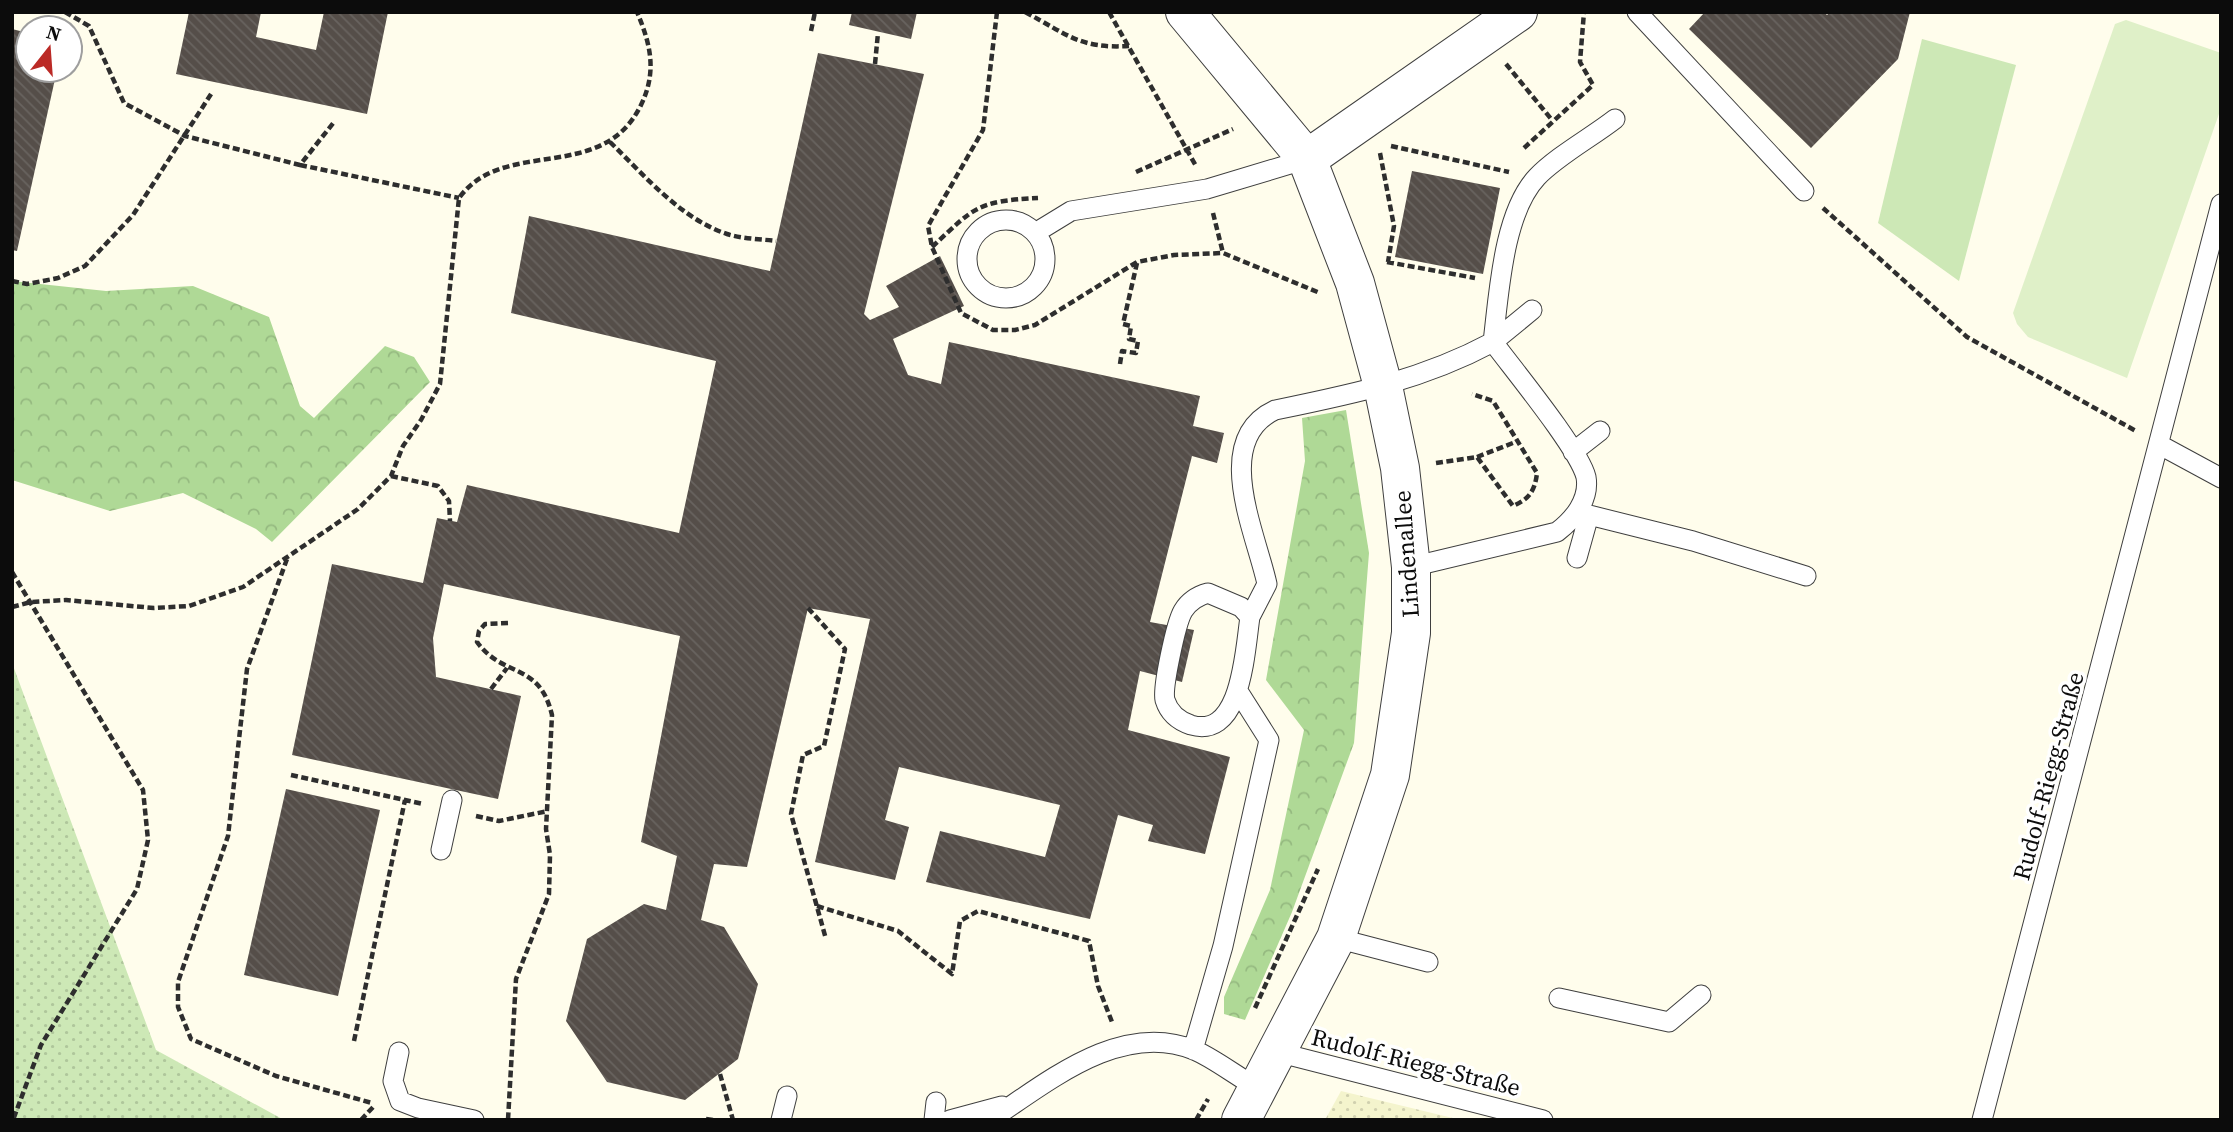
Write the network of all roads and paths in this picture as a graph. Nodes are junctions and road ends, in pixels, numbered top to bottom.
1 (65, 12) edge
2 (815, 12) edge
3 (1025, 12) edge
4 (1518, 12) edge
5 (1584, 12) edge
6 (638, 13) edge
7 (1639, 13) edge
8 (1197, 16) edge
9 (811, 31) dead end
10 (878, 33) dead end
11 (1483, 37) junction
12 (1129, 46) dead end
13 (875, 64) dead end
14 (213, 91) dead end
15 (1266, 110) junction
16 (1615, 119) dead end
17 (334, 122) dead end
18 (185, 136) junction
19 (611, 142) junction
20 (1307, 159) junction
21 (300, 165) junction
22 (1510, 173) dead end
23 (1129, 175) dead end
24 (1804, 191) joint
25 (1049, 197) dead end
26 (459, 198) junction
27 (2221, 204) edge
28 (1035, 233) junction
29 (776, 241) dead end
30 (932, 247) dead end
31 (1138, 262) dead end
32 (1388, 262) dead end
33 (12, 281) edge
34 (1532, 310) dead end
35 (1493, 342) junction
36 (1120, 364) dead end
37 (1383, 386) junction
38 (1472, 394) dead end
39 (1600, 431) dead end
40 (1518, 442) junction
41 (2160, 445) junction
42 (1573, 452) junction
43 (1477, 457) junction
44 (1400, 468) junction
45 (391, 476) junction
46 (2221, 478) edge
47 (1583, 513) junction
48 (450, 521) dead end
49 (288, 558) junction
50 (1577, 558) dead end
51 (1411, 567) junction
52 (12, 572) edge
53 (1806, 576) dead end
54 (31, 602) junction
55 (12, 607) edge
56 (808, 608) dead end
57 (1250, 617) junction
58 (508, 623) dead end
59 (507, 668) junction
60 (491, 689) dead end
61 (1238, 691) junction
62 (291, 775) dead end
63 (405, 800) junction
64 (451, 805) junction
65 (548, 811) junction
66 (441, 850) dead end
67 (817, 906) junction
68 (1336, 938) junction
69 (826, 939) dead end
70 (1428, 962) dead end
71 (1701, 995) dead end
72 (1559, 998) dead end
73 (354, 1041) dead end
74 (1122, 1045) junction
75 (1194, 1050) junction
76 (399, 1052) dead end
77 (1276, 1052) junction
78 (720, 1074) dead end
79 (787, 1096) dead end
80 (400, 1101) junction
81 (1016, 1102) junction
82 (376, 1104) junction
83 (1250, 1104) edge
84 (706, 1119) edge
85 (13, 1120) edge
86 (361, 1120) edge
87 (474, 1120) edge
88 (508, 1120) edge
89 (713, 1120) edge
90 (733, 1120) edge
91 (781, 1120) edge
92 (950, 1120) edge
93 (990, 1120) edge
94 (1543, 1120) edge
95 (1983, 1120) edge

1 - 18 path
2 - 9 path
3 - 12 path
4 - 11 street
5 - 11 path
6 - 19 path
7 - 24 lane
8 - 15 street, Lindenallee
10 - 13 path
11 - 20 street
14 - 18 path
15 - 20 street, Lindenallee
15 - 23 path
16 - 35 lane
17 - 21 path
18 - 21 path
18 - 33 path
19 - 26 path
19 - 29 path
20 - 28 lane
20 - 37 street, Lindenallee
21 - 26 path
22 - 32 path
24 - 41 path
25 - 30 path
26 - 45 path
27 - 41 lane, Rudolf-Riegg-Straße
28 - 28 lane
31 - 36 path
34 - 35 lane
35 - 37 lane
35 - 42 lane
37 - 44 street, Lindenallee
37 - 57 lane
38 - 40 path
39 - 42 lane
40 - 43 path
40 - 43 path
41 - 46 lane
41 - 95 lane, Rudolf-Riegg-Straße
42 - 47 lane
43 - 44 path
44 - 51 street, Lindenallee
45 - 48 path
45 - 49 path
47 - 50 lane
47 - 51 lane
47 - 53 lane
49 - 54 path
49 - 82 path
51 - 68 street, Lindenallee
52 - 54 path
54 - 55 path
54 - 85 path
56 - 67 path
57 - 61 lane
57 - 61 lane
58 - 59 path
59 - 60 path
59 - 65 path
61 - 75 lane
62 - 63 path
63 - 64 path
63 - 73 path
64 - 65 path
64 - 66 lane
65 - 88 path
67 - 69 path
67 - 74 path
68 - 70 lane
68 - 77 street, Lindenallee
71 - 72 lane
74 - 75 lane
74 - 81 lane
75 - 83 lane
76 - 80 lane
77 - 83 street, Lindenallee
77 - 94 lane, Rudolf-Riegg-Straße
78 - 90 path
79 - 91 lane
80 - 82 path
80 - 87 lane
81 - 92 lane
81 - 93 lane
82 - 86 path
84 - 89 path

